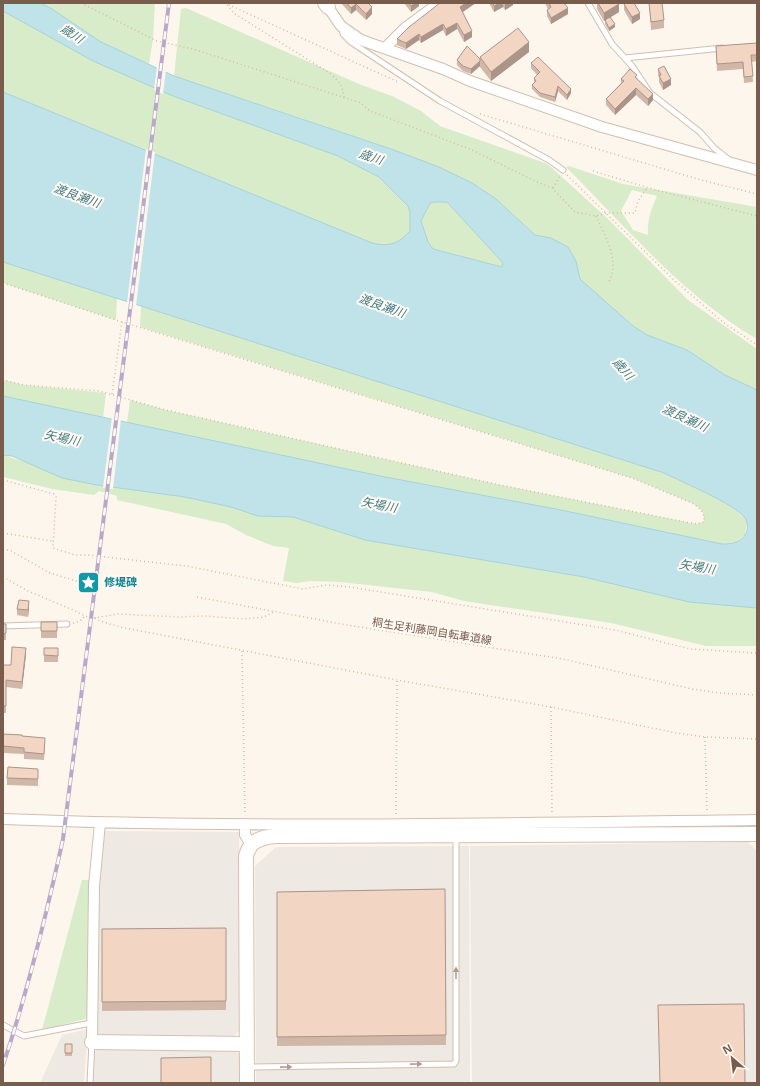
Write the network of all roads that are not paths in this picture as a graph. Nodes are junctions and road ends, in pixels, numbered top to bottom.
1 (439, 3) edge
2 (588, 3) edge
3 (326, 5) edge
4 (342, 26) junction
5 (727, 47) edge
6 (385, 48) junction
7 (625, 58) junction
8 (739, 166) junction
9 (563, 170) road end
10 (757, 170) edge
11 (67, 624) road end
12 (3, 626) edge
13 (3, 819) edge
14 (757, 820) edge
15 (100, 822) junction
16 (245, 825) junction
17 (757, 834) edge
18 (456, 835) junction
19 (251, 844) junction
20 (91, 1023) junction
21 (3, 1025) edge
22 (92, 1042) junction
23 (247, 1044) junction
24 (247, 1067) junction
25 (90, 1083) edge
26 (247, 1083) edge

1 - 6 street
2 - 7 lane
3 - 4 street
4 - 6 street
4 - 9 lane
5 - 7 lane
6 - 8 street
7 - 8 lane
8 - 10 street
11 - 12 lane
13 - 15 street
14 - 16 street
15 - 16 street
15 - 20 street
16 - 19 street
17 - 18 street
18 - 19 street
24 -> 18 lane
19 - 23 street
20 - 21 lane
20 - 22 street
22 - 23 street
22 - 25 lane
23 - 24 street
24 - 26 street

